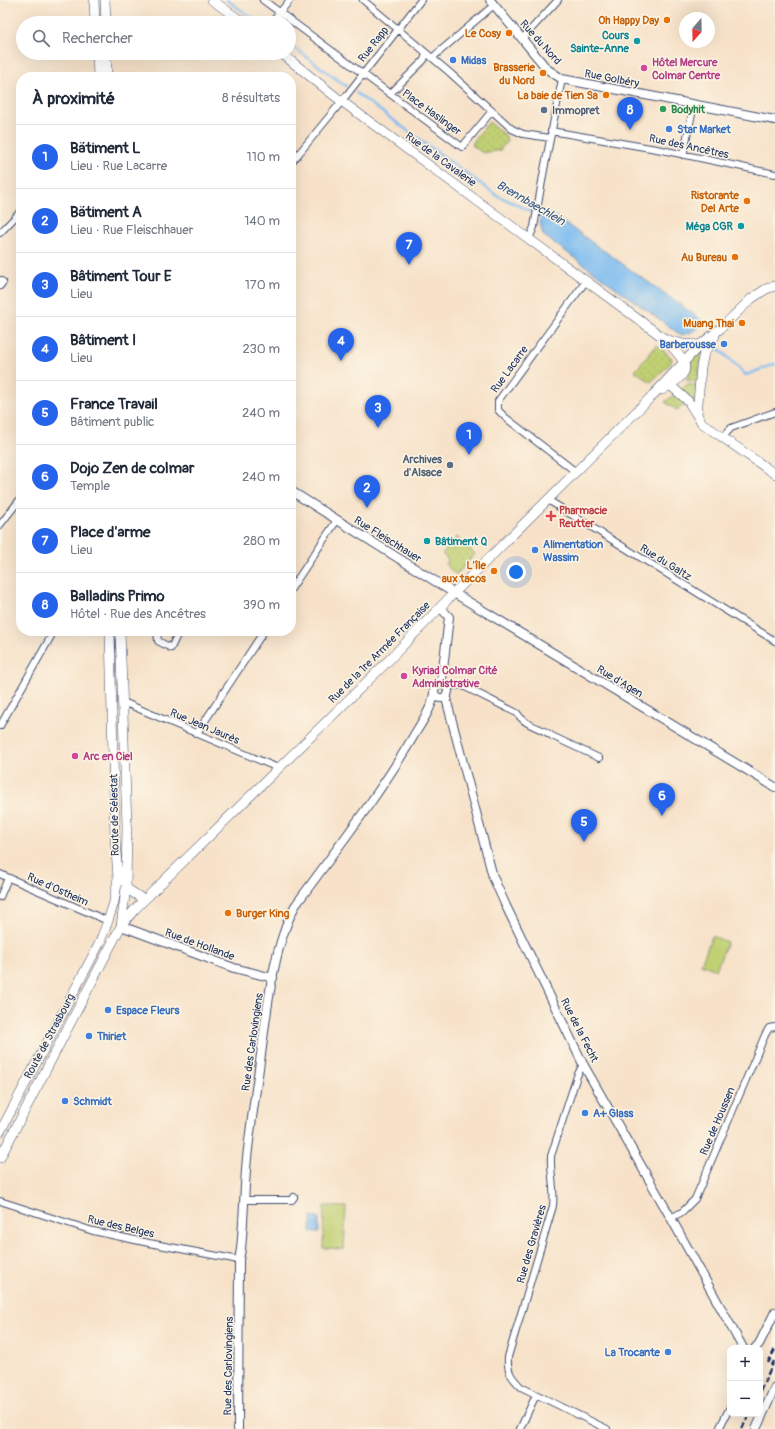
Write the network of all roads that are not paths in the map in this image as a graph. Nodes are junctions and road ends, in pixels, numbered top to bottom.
1 (94, 0) edge
2 (105, 0) edge
3 (212, 0) edge
4 (263, 0) edge
5 (290, 0) edge
6 (363, 0) edge
7 (420, 0) edge
8 (558, 0) edge
9 (492, 3) edge
10 (280, 12) junction
11 (95, 16) edge
12 (106, 16) edge
13 (234, 16) edge
14 (277, 16) edge
15 (285, 16) edge
16 (296, 24) edge
17 (398, 30) junction
18 (522, 39) junction
19 (426, 53) junction
20 (432, 58) junction
21 (97, 60) edge
22 (106, 60) edge
23 (290, 60) edge
24 (98, 72) edge
25 (107, 72) edge
26 (363, 74) junction
27 (562, 79) junction
28 (390, 94) junction
29 (342, 101) junction
30 (694, 105) junction
31 (492, 111) junction
32 (775, 120) edge
33 (551, 130) junction
34 (550, 138) junction
35 (683, 155) junction
36 (296, 157) edge
37 (775, 174) edge
38 (16, 216) edge
39 (0, 233) edge
40 (529, 238) junction
41 (586, 281) junction
42 (775, 286) edge
43 (721, 328) junction
44 (665, 339) junction
45 (700, 345) junction
46 (684, 361) junction
47 (670, 385) junction
48 (653, 395) junction
49 (775, 412) edge
50 (697, 415) junction
51 (722, 438) junction
52 (576, 472) junction
53 (775, 474) edge
54 (296, 495) edge
55 (548, 500) junction
56 (16, 504) edge
57 (337, 520) junction
58 (0, 525) edge
59 (296, 582) edge
60 (454, 593) junction
61 (441, 608) junction
62 (51, 636) edge
63 (110, 636) edge
64 (120, 636) edge
65 (158, 636) edge
66 (176, 636) edge
67 (261, 636) edge
68 (775, 641) edge
69 (443, 691) junction
70 (123, 702) junction
71 (0, 726) edge
72 (197, 734) junction
73 (599, 758) dead end
74 (278, 768) junction
75 (775, 787) edge
76 (0, 874) edge
77 (8, 878) junction
78 (126, 888) junction
79 (0, 896) edge
80 (144, 900) junction
81 (108, 921) junction
82 (120, 926) junction
83 (273, 978) junction
84 (775, 1027) edge
85 (583, 1064) junction
86 (0, 1132) edge
87 (0, 1158) edge
88 (294, 1197) dead end
89 (245, 1200) junction
90 (0, 1201) edge
91 (671, 1218) junction
92 (239, 1260) junction
93 (775, 1312) edge
94 (741, 1345) edge
95 (758, 1345) edge
96 (775, 1387) edge
97 (536, 1395) junction
98 (727, 1413) edge
99 (238, 1429) edge
100 (520, 1429) edge
101 (607, 1429) edge
102 (719, 1429) edge
103 (756, 1429) edge

1 - 11 main road
2 - 12 main road
3 - 13 main road
4 - 10 street, Place Haslinger
5 - 10 street
6 - 17 street
7 - 17 street, Rue Rapp
8 - 18 street
9 - 18 street, Rue du Nord
9 - 20 street
10 - 14 street
10 - 15 street, Place Haslinger
16 - 26 street, Place Haslinger
17 - 19 street
17 - 26 street, Rue Rapp
18 - 27 street, Rue du Nord
19 - 20 street
19 - 28 street, Place Haslinger
20 - 31 street
21 - 24 main road
22 - 25 main road
23 - 29 main road, Rue de la Cavalerie
26 - 28 street, Place Haslinger
26 - 29 street, Rue Rapp
27 - 30 street, Rue Golbéry
27 - 33 street
28 - 31 street, Place Haslinger
29 - 36 street, Rue Rapp
29 - 40 main road, Rue de la Cavalerie
30 - 32 street, Rue Golbéry
30 - 35 street
31 - 34 street
33 - 34 street
33 - 35 street, Rue des Ancêtres
34 - 40 street
35 - 37 street, Rue des Ancêtres
38 - 39 street
40 - 41 main road, Rue de la Cavalerie
41 - 44 main road, Rue de la Cavalerie
41 - 52 street, Rue Lacarre
42 - 43 main road
43 - 45 main road
43 - 50 main road
44 - 45 main road, Rue de la Cavalerie
44 - 46 main road, Rue de la Cavalerie
45 - 46 main road
46 - 47 main road
46 - 48 main road
47 - 48 main road
47 - 50 main road
48 - 52 main road, Rue de la 1re Armée Française
49 - 51 street
50 - 51 main road
51 - 53 main road
52 - 55 main road, Rue de la 1re Armée Française
54 - 57 street, Rue Fleischhauer
55 - 60 main road, Rue de la 1re Armée Française
55 - 68 street, Rue du Galtz
56 - 58 street
57 - 59 street
57 - 60 street, Rue Fleischhauer
60 - 61 main road, Rue de la 1re Armée Française
60 - 75 street, Rue d'Agen
61 - 69 street, Rue de la Fecht
61 - 74 main road, Rue de la 1re Armée Française
62 - 71 street
63 - 81 main road, Route de Sélestat
64 - 70 main road, Route de Sélestat
65 - 66 street
67 - 72 street
69 - 73 street
69 - 83 street, Rue des Carlovingiens
69 - 85 street, Rue de la Fecht
70 - 72 street, Rue Jean Jaurès
70 - 78 main road, Route de Sélestat
72 - 74 street, Rue Jean Jaurès
74 - 80 main road, Rue de la 1re Armée Française
76 - 77 street, Rue d'Ostheim
77 - 79 street
77 - 81 street, Rue d'Ostheim
78 - 80 main road
78 - 82 main road, Route de Sélestat
80 - 82 main road, Rue de la 1re Armée Française
81 - 82 main road
81 - 86 main road, Route de Strasbourg
82 - 83 street, Rue de Hollande
82 - 87 main road, Route de Strasbourg
83 - 89 street, Rue des Carlovingiens
84 - 91 street, Rue de Houssen
85 - 91 street, Rue de la Fecht
85 - 97 street, Rue des Gravières
88 - 89 street
89 - 92 street, Rue des Carlovingiens
90 - 92 street, Rue des Belges
91 - 94 street, Rue de la Fecht
92 - 99 street, Rue des Carlovingiens
93 - 95 street
96 - 103 street
97 - 100 street
97 - 101 street, Rue des Gravières
98 - 102 street

